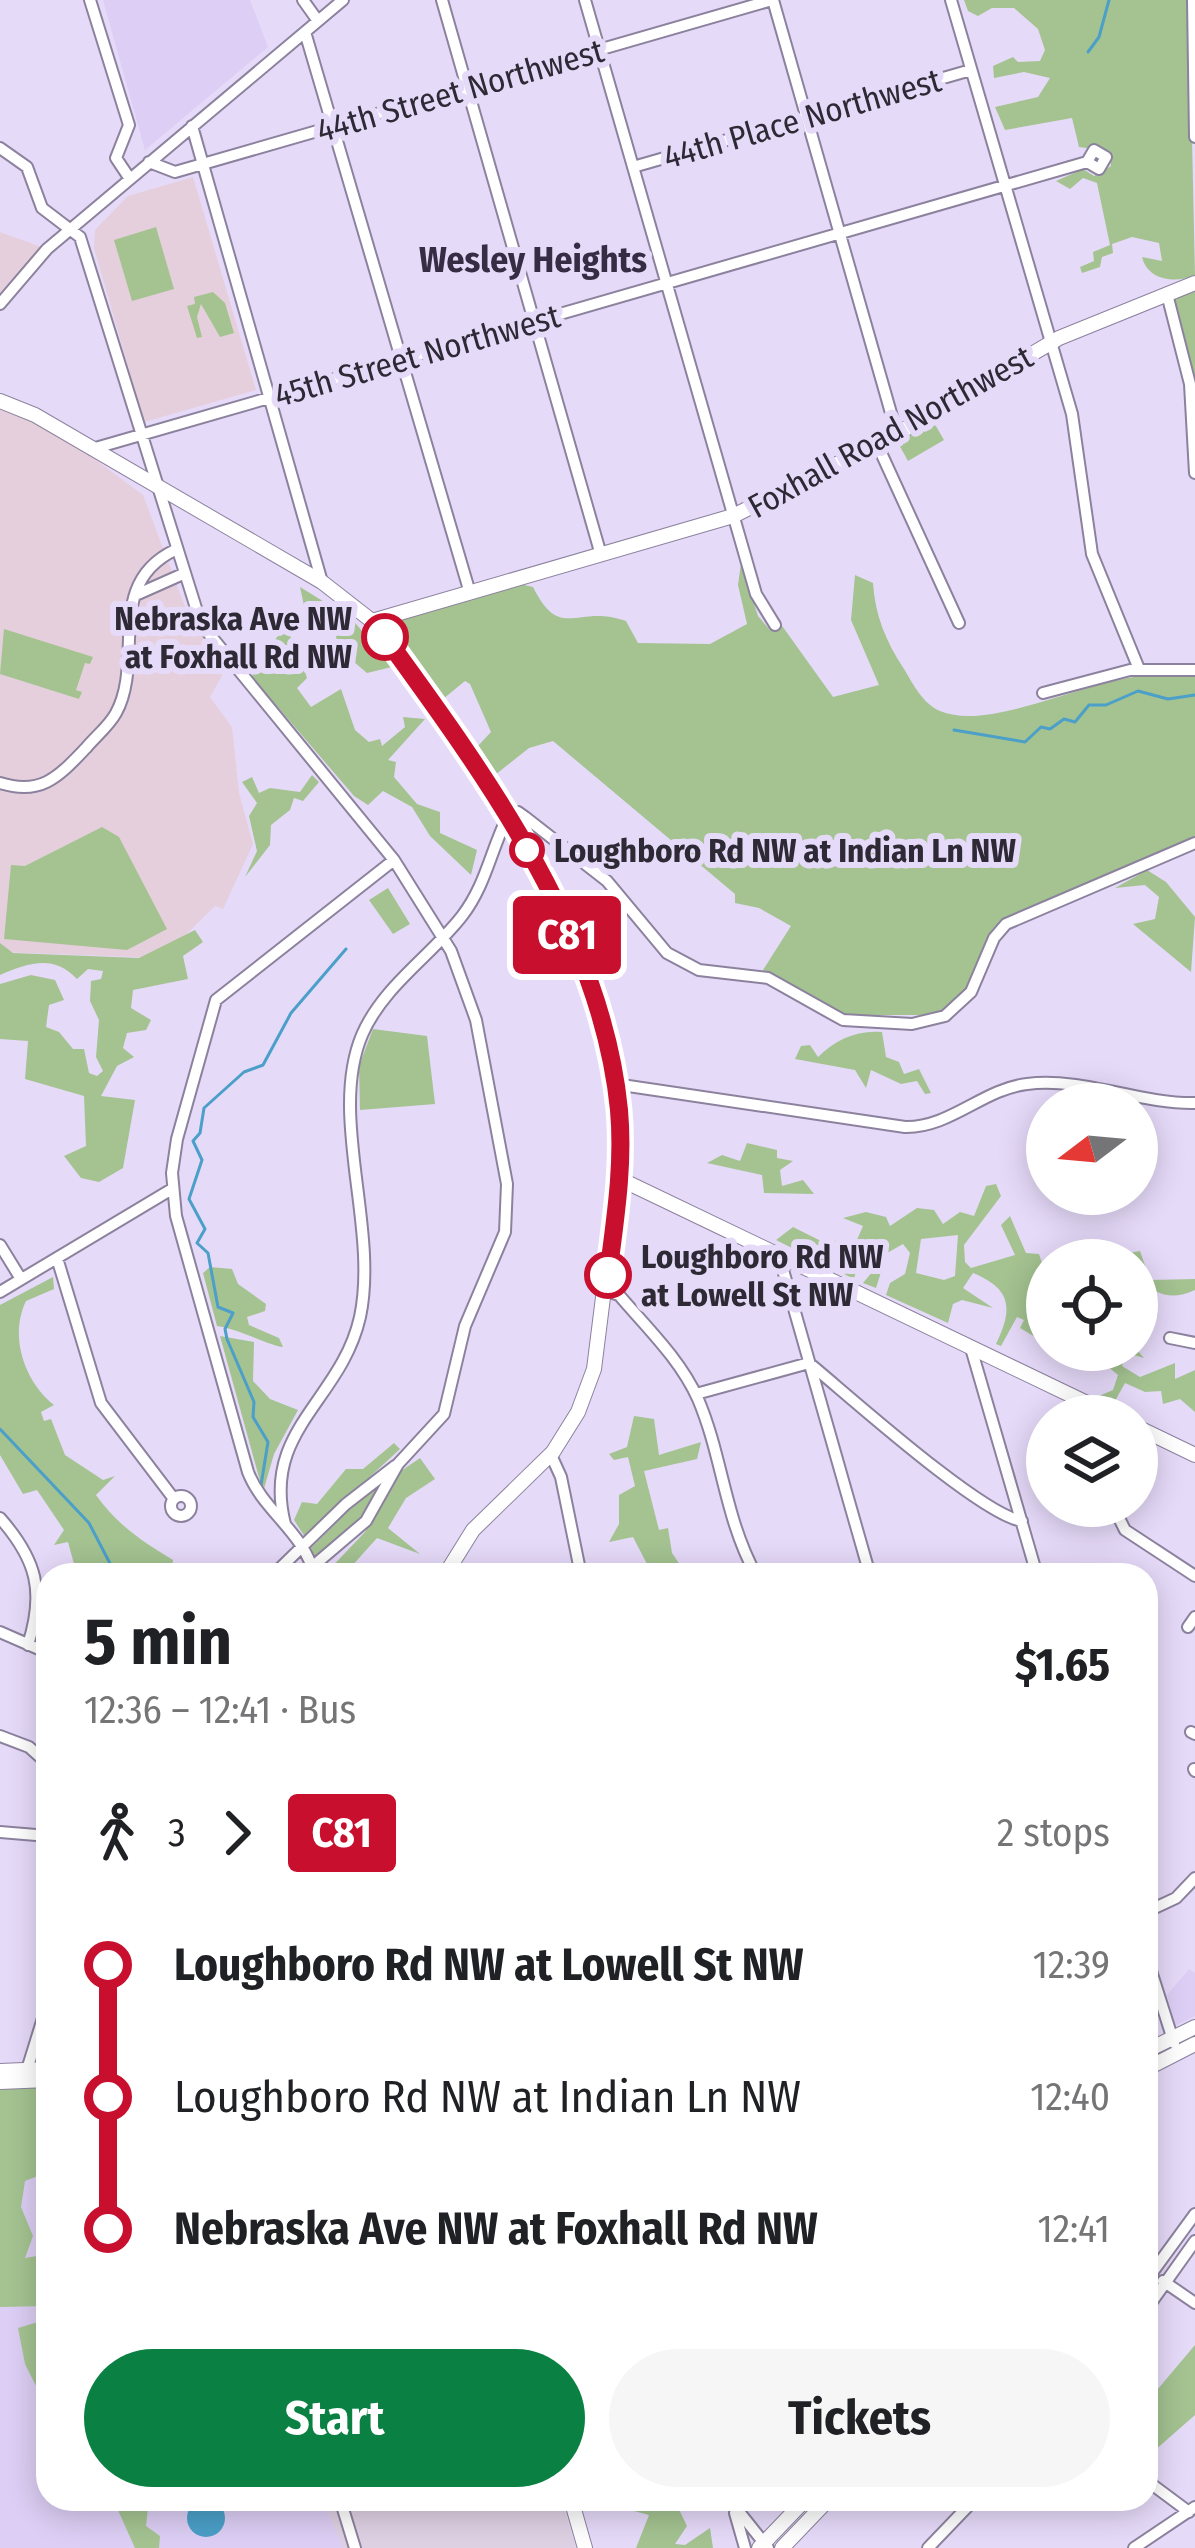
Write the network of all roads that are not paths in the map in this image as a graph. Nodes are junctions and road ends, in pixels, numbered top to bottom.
1 (90, 0) edge
2 (303, 0) edge
3 (442, 0) edge
4 (584, 0) edge
5 (772, 0) edge
6 (951, 0) edge
7 (1193, 0) edge
8 (333, 3) edge
9 (318, 21) junction
10 (305, 32) junction
11 (599, 50) junction
12 (971, 70) junction
13 (467, 88) junction
14 (806, 117) junction
15 (192, 126) junction
16 (335, 126) junction
17 (1195, 137) edge
18 (0, 148) edge
19 (149, 162) junction
20 (1087, 162) dead end
21 (203, 164) junction
22 (633, 167) junction
23 (130, 178) junction
24 (1006, 186) junction
25 (71, 229) junction
26 (840, 234) junction
27 (1195, 283) edge
28 (666, 284) junction
29 (1167, 294) junction
30 (0, 304) edge
31 (535, 322) junction
32 (1050, 342) junction
33 (402, 359) junction
34 (270, 397) junction
35 (0, 401) edge
36 (897, 434) junction
37 (139, 435) junction
38 (877, 444) junction
39 (92, 448) junction
40 (1195, 473) edge
41 (154, 484) junction
42 (734, 516) junction
43 (175, 550) junction
44 (602, 555) junction
45 (183, 574) junction
46 (322, 582) junction
47 (470, 593) junction
48 (138, 594) junction
49 (372, 622) junction
50 (959, 623) dead end
51 (775, 626) dead end
52 (1139, 669) junction
53 (1195, 670) edge
54 (1042, 693) dead end
55 (0, 784) edge
56 (508, 816) junction
57 (1195, 843) edge
58 (394, 860) junction
59 (443, 937) junction
60 (615, 1084) junction
61 (1195, 1103) edge
62 (620, 1179) junction
63 (172, 1189) junction
64 (0, 1244) edge
65 (779, 1256) junction
66 (57, 1258) junction
67 (21, 1279) junction
68 (606, 1291) junction
69 (0, 1292) edge
70 (1170, 1338) dead end
71 (1195, 1343) edge
72 (971, 1347) junction
73 (809, 1363) junction
74 (696, 1394) junction
75 (1061, 1395) edge
76 (1158, 1437) edge
77 (1195, 1454) edge
78 (551, 1455) junction
79 (398, 1464) junction
80 (174, 1499) dead end
81 (0, 1518) edge
82 (1022, 1520) junction
83 (285, 1524) junction
84 (1122, 1527) edge
85 (304, 1549) junction
86 (287, 1563) edge
87 (310, 1563) edge
88 (321, 1563) edge
89 (453, 1563) edge
90 (578, 1563) edge
91 (751, 1563) edge
92 (867, 1563) edge
93 (1034, 1563) edge
94 (36, 1574) edge
95 (1195, 1576) edge
96 (36, 1615) edge
97 (0, 1632) edge
98 (28, 1645) junction
99 (36, 1648) edge
100 (0, 1736) edge
101 (36, 1753) edge
102 (0, 1832) edge
103 (36, 1835) edge
104 (1195, 1878) edge
105 (1158, 1906) edge
106 (1158, 1992) edge
107 (1195, 2026) edge
108 (36, 2042) edge
109 (1195, 2044) edge
110 (1175, 2045) junction
111 (1158, 2049) edge
112 (1158, 2058) edge
113 (0, 2071) edge
114 (36, 2072) edge
115 (26, 2075) junction
116 (36, 2077) edge
117 (0, 2083) edge
118 (1195, 2214) edge
119 (1195, 2241) edge
120 (1158, 2261) edge
121 (1158, 2278) edge
122 (1166, 2282) junction
123 (1158, 2293) edge
124 (1195, 2303) edge
125 (1158, 2488) edge
126 (1192, 2510) edge
127 (344, 2511) edge
128 (574, 2511) edge
129 (734, 2511) edge
130 (738, 2511) edge
131 (795, 2511) edge
132 (817, 2511) edge
133 (963, 2511) edge
134 (763, 2546) edge
135 (355, 2548) edge
136 (585, 2548) edge
137 (746, 2548) edge
138 (782, 2548) edge
139 (928, 2548) edge
140 (1135, 2548) edge

1 - 23 street
2 - 9 street
3 - 13 street
4 - 11 street
5 - 11 street, 44th Street Northwest
5 - 14 street
6 - 12 street
7 - 17 street
8 - 9 street
9 - 10 street
10 - 15 street
10 - 16 street
11 - 13 street, 44th Street Northwest
11 - 22 street
12 - 14 street, 44th Place Northwest
12 - 24 street
13 - 16 street, 44th Street Northwest
13 - 31 street
14 - 22 street, 44th Place Northwest
14 - 26 street
15 - 19 street
15 - 21 street
16 - 21 street, 44th Street Northwest
16 - 33 street
18 - 25 street
19 - 21 street, 44th Street Northwest
19 - 23 street
20 - 24 street, 45th Street Northwest
21 - 34 street
22 - 28 street
23 - 25 street
24 - 26 street, 45th Street Northwest
24 - 32 street
25 - 30 street
25 - 37 street
26 - 28 street, 45th Street Northwest
26 - 36 street
27 - 29 main road, Foxhall Road Northwest
28 - 31 street, 45th Street Northwest
28 - 42 street
29 - 32 main road, Foxhall Road Northwest
29 - 40 street
31 - 33 street, 45th Street Northwest
31 - 44 street
32 - 36 main road, Foxhall Road Northwest
32 - 52 street
33 - 34 street, 45th Street Northwest
33 - 47 street
34 - 37 street, 45th Street Northwest
34 - 46 street
35 - 39 main road
36 - 38 main road, Foxhall Road Northwest
37 - 39 street, 45th Street Northwest
37 - 41 street
38 - 42 main road, Foxhall Road Northwest
38 - 50 street
39 - 41 main road
41 - 43 street
41 - 46 main road
42 - 44 main road, Foxhall Road Northwest
42 - 51 street
43 - 45 street
43 - 48 street
44 - 47 main road, Foxhall Road Northwest
45 - 48 street
45 - 58 street
46 - 49 main road
47 - 49 main road, Foxhall Road Northwest
48 - 55 street
49 - 56 main road
52 - 53 street
52 - 54 street
56 - 57 street
56 - 59 street
56 - 60 main road
58 - 59 street
58 - 63 street
59 - 79 street
59 - 83 street
60 - 61 street
60 - 62 main road
62 - 65 main road
62 - 68 main road
63 - 66 street
63 - 83 street
64 - 67 street
65 - 72 main road
65 - 73 street
66 - 67 street
66 - 80 street
67 - 69 street
68 - 74 street
68 - 78 main road
70 - 71 street
72 - 75 main road
72 - 82 street
73 - 74 street
73 - 82 street
73 - 92 street
74 - 91 street
76 - 77 main road
78 - 89 main road
78 - 90 street
79 - 85 street
79 - 88 street
81 - 94 street
82 - 93 street
83 - 85 street
84 - 95 street
85 - 86 street
85 - 87 street
96 - 98 street
97 - 98 street
98 - 99 street
100 - 101 street
102 - 103 street
104 - 105 street
106 - 110 street
107 - 110 main road
108 - 115 street
109 - 110 main road
110 - 111 main road
110 - 112 main road
113 - 115 main road
114 - 115 main road
115 - 116 main road
115 - 117 main road
118 - 120 street
119 - 122 street
121 - 122 street
122 - 123 street
122 - 124 street
125 - 126 street
126 - 140 street
127 - 135 street
128 - 136 main road
129 - 137 street
130 - 134 street
131 - 134 main road
132 - 138 main road
133 - 139 street

